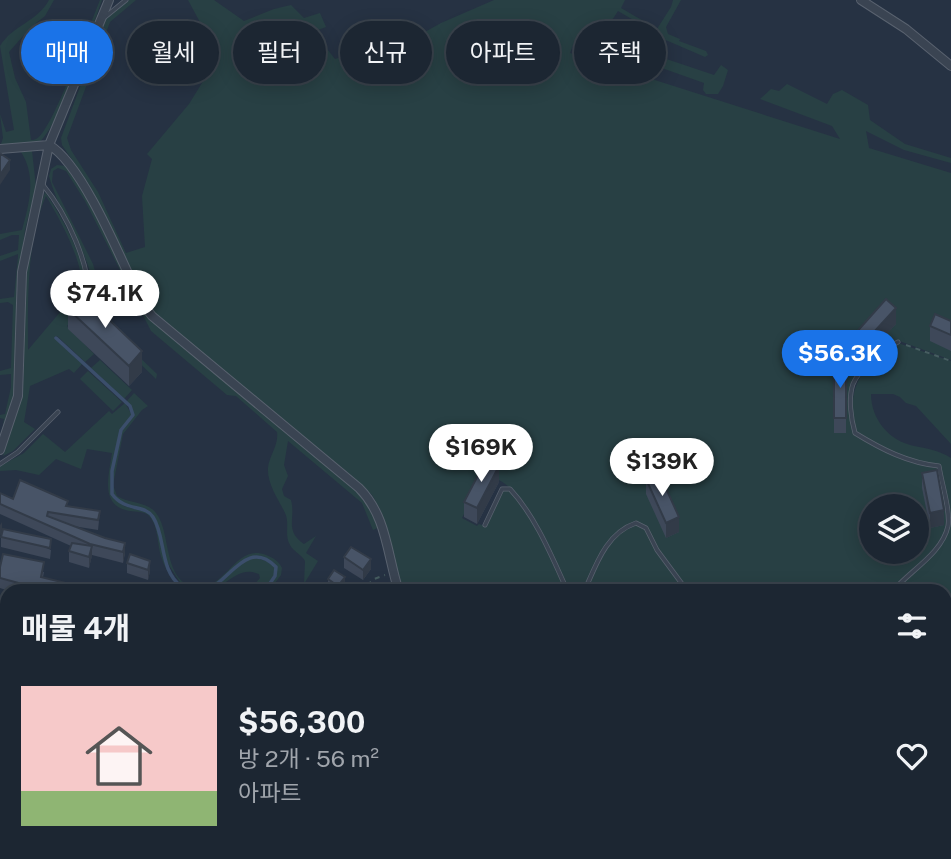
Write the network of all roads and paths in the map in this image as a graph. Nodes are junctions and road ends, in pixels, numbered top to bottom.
1 (109, 0) edge
2 (126, 0) edge
3 (877, 0) edge
4 (863, 2) edge
5 (101, 21) joint
6 (951, 66) edge
7 (75, 84) edge
8 (49, 145) junction
9 (0, 149) edge
10 (41, 183) junction
11 (87, 308) edge
12 (898, 342) joint
13 (951, 361) edge
14 (58, 412) dead end
15 (0, 450) edge
16 (0, 464) edge
17 (485, 525) dead end
18 (393, 573) junction
19 (369, 584) edge
20 (396, 584) edge
21 (564, 584) edge
22 (588, 584) edge
23 (682, 584) edge
24 (898, 584) edge

1 - 5 street
2 - 5 lane
3 - 4 street
4 - 6 street
7 - 8 street
8 - 9 street
8 - 10 street
8 - 18 street
10 - 11 lane
10 - 15 street
12 - 13 path
12 - 24 lane
14 - 16 lane
17 - 21 lane
18 - 19 path
18 - 20 street
22 - 23 lane

